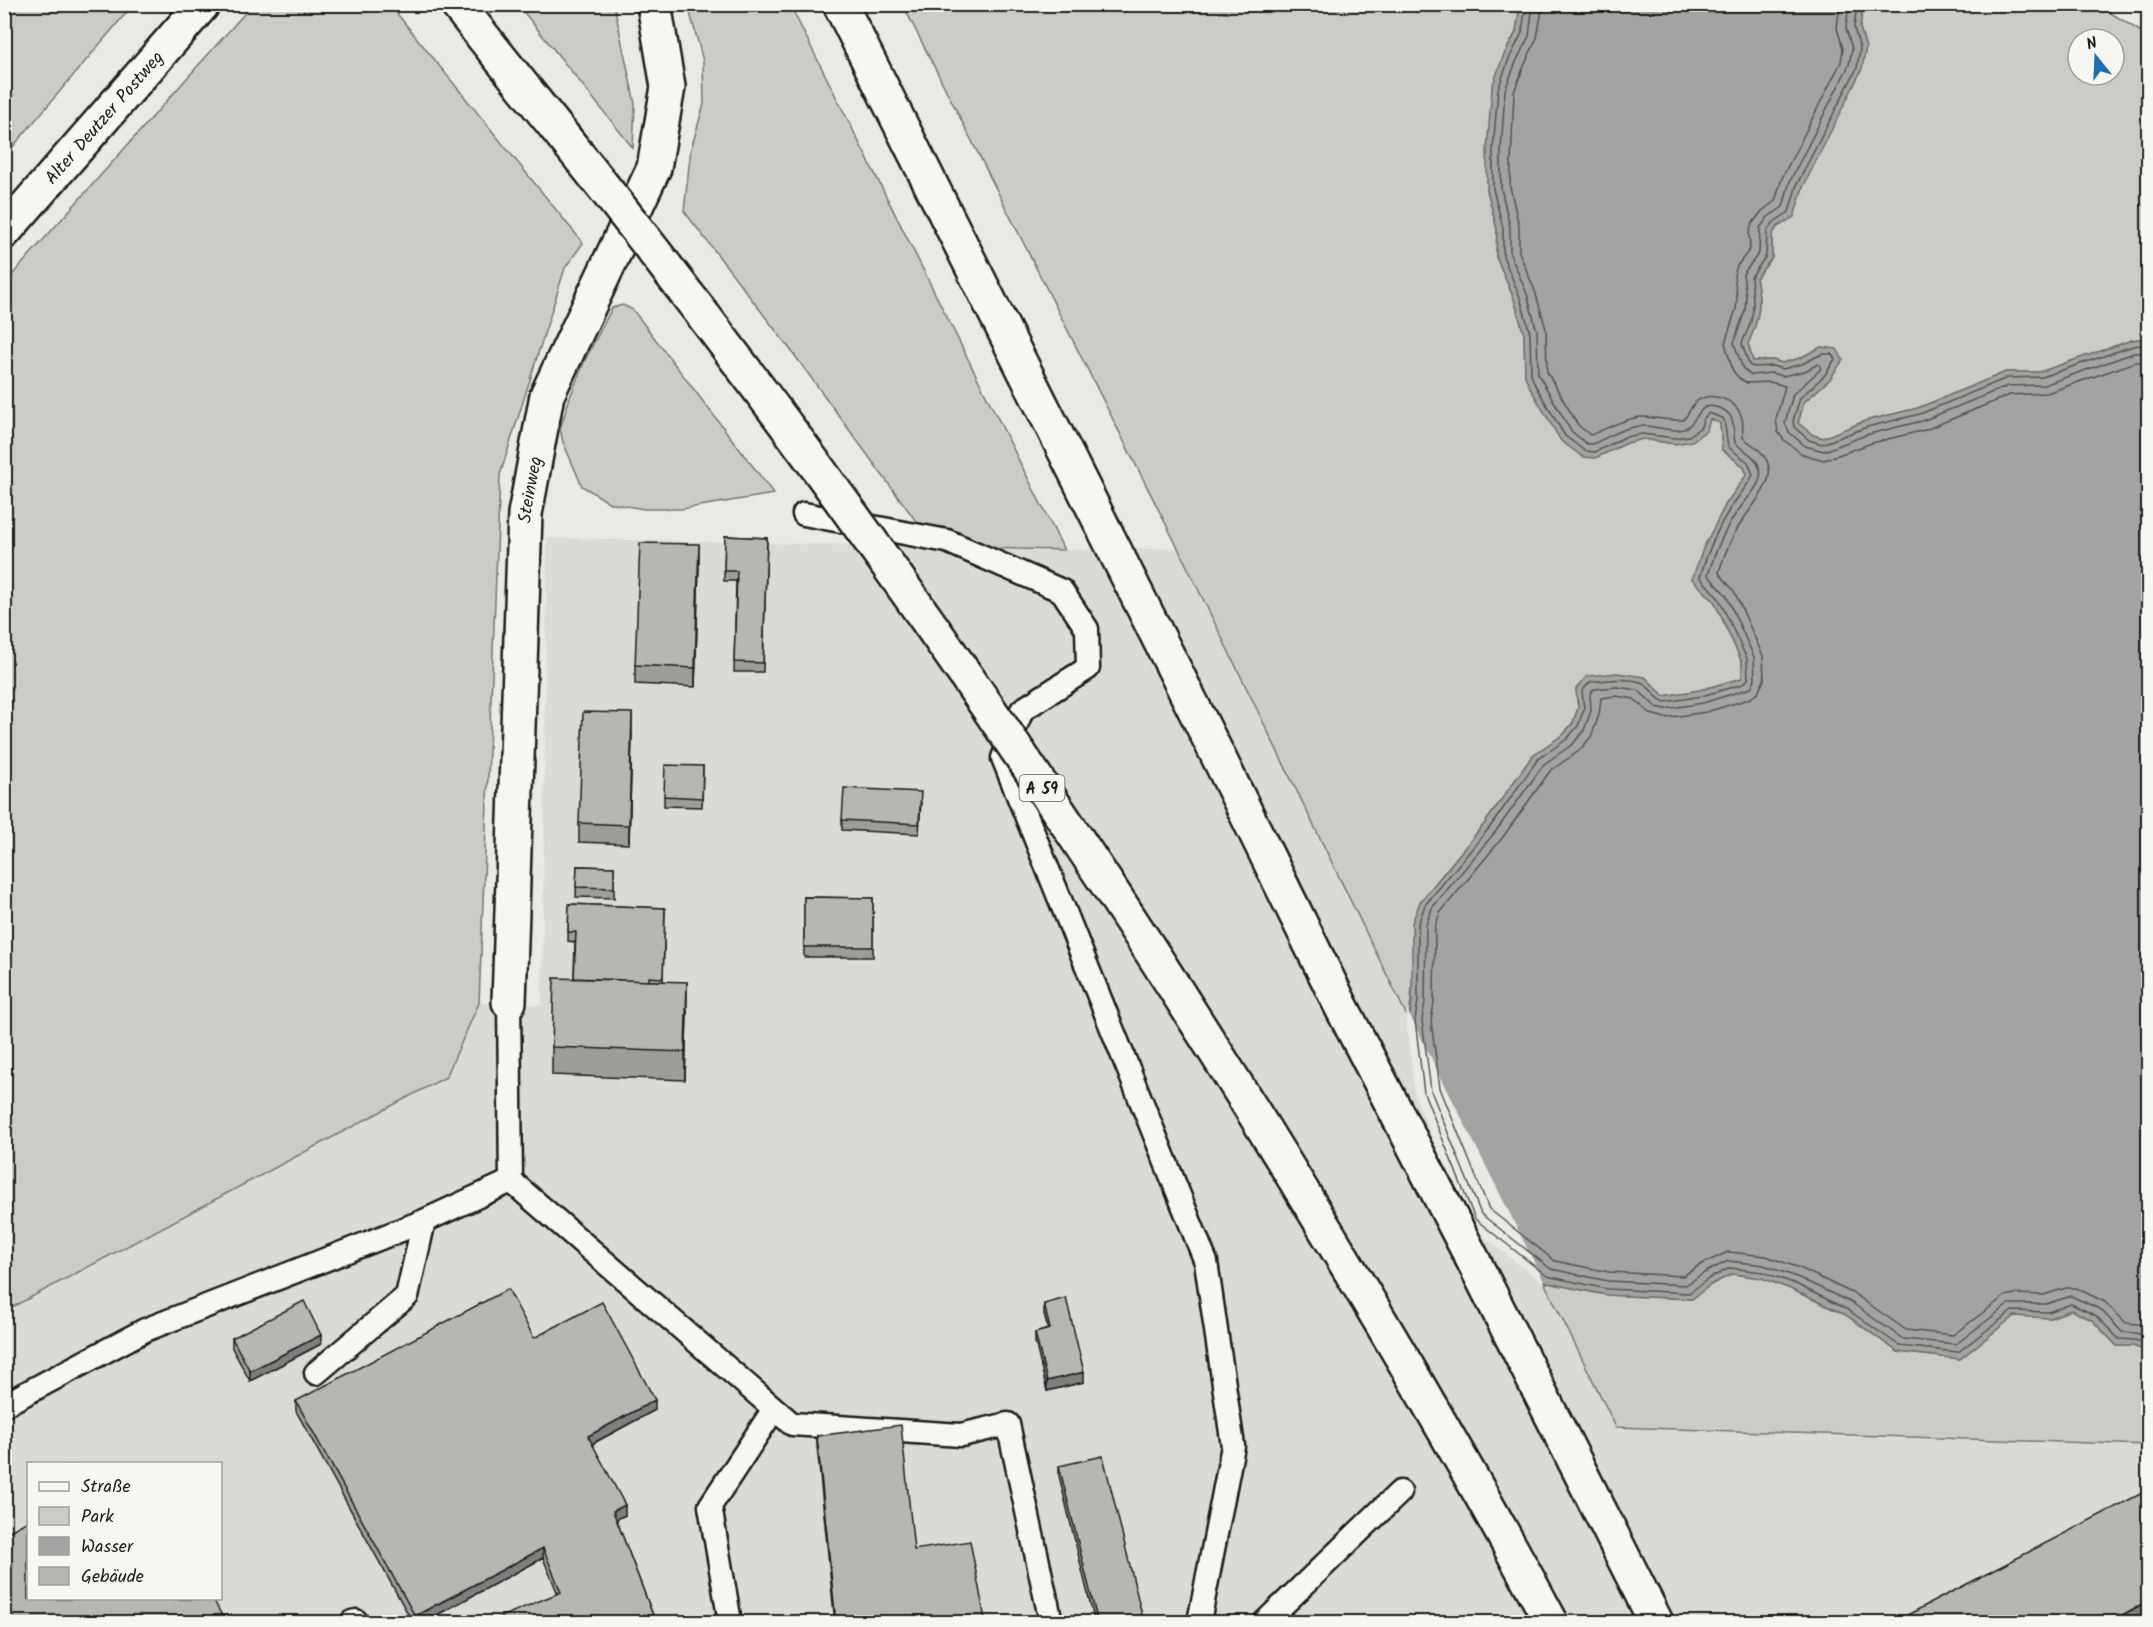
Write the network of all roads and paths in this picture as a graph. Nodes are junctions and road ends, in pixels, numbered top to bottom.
1 (203, 4) edge
2 (457, 4) edge
3 (654, 4) edge
4 (840, 4) edge
5 (4, 232) edge
6 (804, 514) dead end
7 (509, 1002) joint
8 (511, 1181) junction
9 (424, 1221) junction
10 (316, 1373) dead end
11 (4, 1405) edge
12 (774, 1409) junction
13 (1400, 1492) dead end
14 (730, 1623) edge
15 (1051, 1623) edge
16 (1199, 1623) edge
17 (1265, 1623) edge
18 (1551, 1623) edge
19 (1656, 1623) edge

1 - 5 main road, Alter Deutzer Postweg
2 - 18 main road, A 59, bridge
3 - 7 main road, Steinweg
4 - 19 main road
6 - 16 lane
7 - 8 lane
8 - 9 lane
8 - 12 lane
9 - 10 lane
9 - 11 lane
12 - 14 lane
12 - 15 lane
13 - 17 lane

